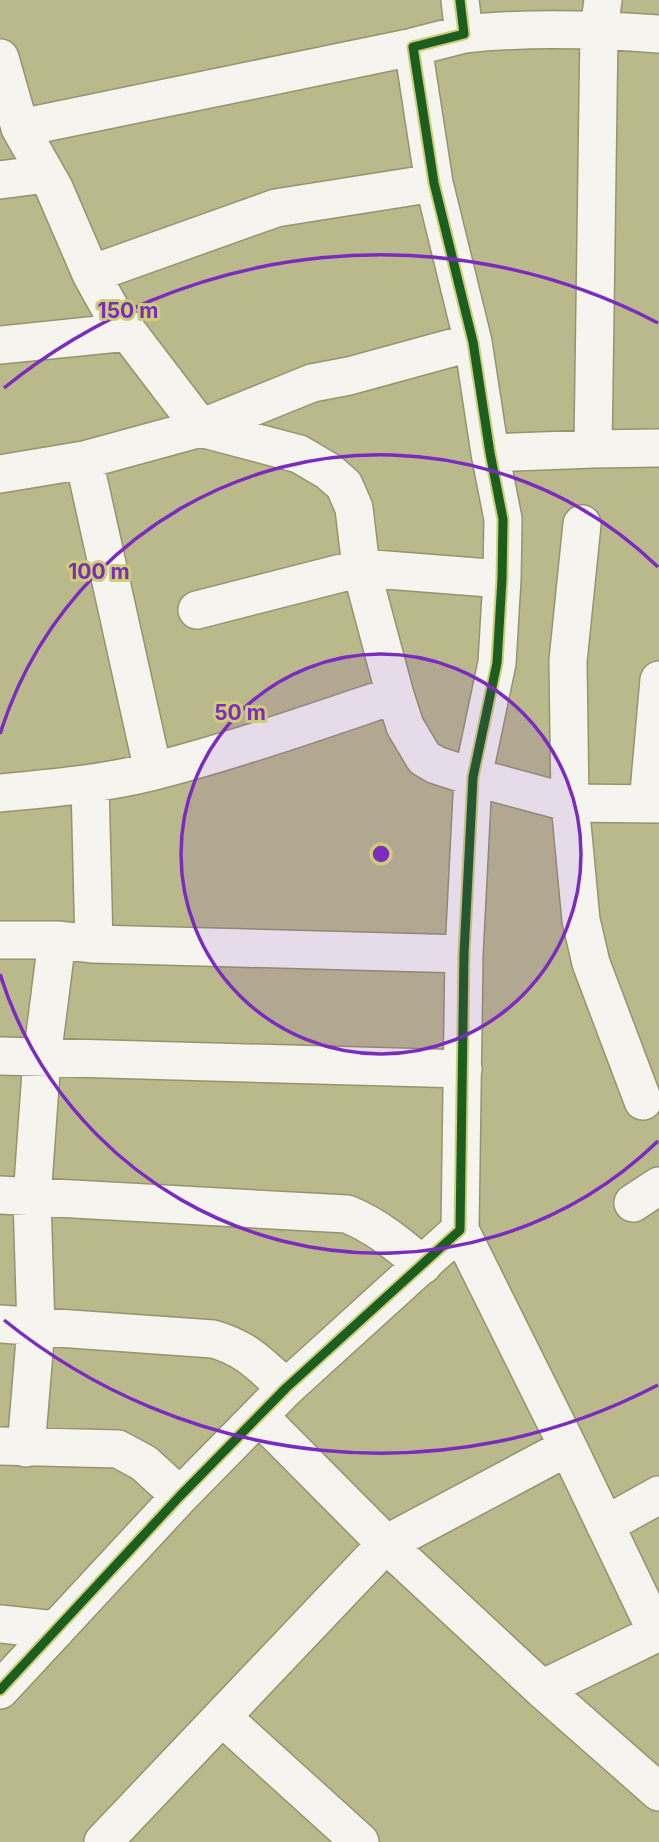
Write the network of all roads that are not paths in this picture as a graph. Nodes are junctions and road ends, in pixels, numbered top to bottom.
1 (601, 15) edge
2 (462, 17) edge
3 (659, 34) edge
4 (413, 47) junction
5 (0, 58) edge
6 (20, 128) junction
7 (46, 174) junction
8 (0, 180) edge
9 (434, 183) junction
10 (91, 274) junction
11 (128, 332) junction
12 (473, 342) junction
13 (0, 345) edge
14 (201, 428) junction
15 (659, 448) edge
16 (593, 449) junction
17 (490, 453) junction
18 (84, 460) junction
19 (0, 474) edge
20 (582, 524) dead end
21 (361, 568) junction
22 (502, 579) junction
23 (197, 610) dead end
24 (659, 680) edge
25 (395, 695) junction
26 (153, 771) junction
27 (473, 778) junction
28 (90, 784) junction
29 (0, 793) edge
30 (570, 803) junction
31 (654, 804) edge
32 (0, 940) edge
33 (57, 940) junction
34 (94, 944) junction
35 (464, 954) junction
36 (0, 1056) edge
37 (42, 1058) junction
38 (463, 1069) junction
39 (643, 1101) dead end
40 (16, 1196) edge
41 (460, 1230) junction
42 (423, 1265) junction
43 (0, 1324) edge
44 (36, 1328) junction
45 (286, 1388) junction
46 (259, 1416) junction
47 (13, 1447) edge
48 (568, 1447) junction
49 (659, 1495) edge
50 (180, 1496) junction
51 (605, 1525) junction
52 (386, 1544) junction
53 (0, 1625) edge
54 (56, 1630) junction
55 (658, 1633) edge
56 (542, 1689) junction
57 (0, 1690) edge
58 (222, 1717) junction
59 (659, 1792) edge
60 (103, 1842) edge
61 (360, 1842) edge

1 - 2 street
1 - 3 street
1 - 16 street
2 - 4 street
4 - 6 street
4 - 9 street
5 - 6 street
6 - 7 street
7 - 8 street
7 - 10 street
9 - 10 street
9 - 12 street
10 - 11 street
11 - 13 street
11 - 14 street
12 - 14 street
12 - 17 street
14 - 18 street
14 - 21 street
15 - 16 street
16 - 17 street
17 - 22 street
18 - 19 street
18 - 26 street
20 - 30 street
21 - 22 street
21 - 23 street
21 - 25 street
22 - 27 street
24 - 31 street
25 - 26 street
25 - 27 street
26 - 28 street
27 - 30 street
27 - 35 street
28 - 29 street
28 - 34 street
30 - 31 street
30 - 39 street
32 - 33 street
33 - 34 street
33 - 37 street
34 - 35 street
35 - 38 street
36 - 37 street
37 - 38 street
37 - 40 street
38 - 41 street
40 - 42 street
40 - 44 street
41 - 42 street
41 - 48 street
42 - 45 street
43 - 44 street
44 - 45 street
44 - 47 street
45 - 46 street
46 - 50 street
46 - 52 street
47 - 50 street
48 - 51 street
48 - 52 street
49 - 51 street
50 - 54 street
51 - 55 street
52 - 56 street
52 - 58 street
53 - 54 street
54 - 57 street
55 - 56 street
56 - 59 street
58 - 60 street
58 - 61 street

